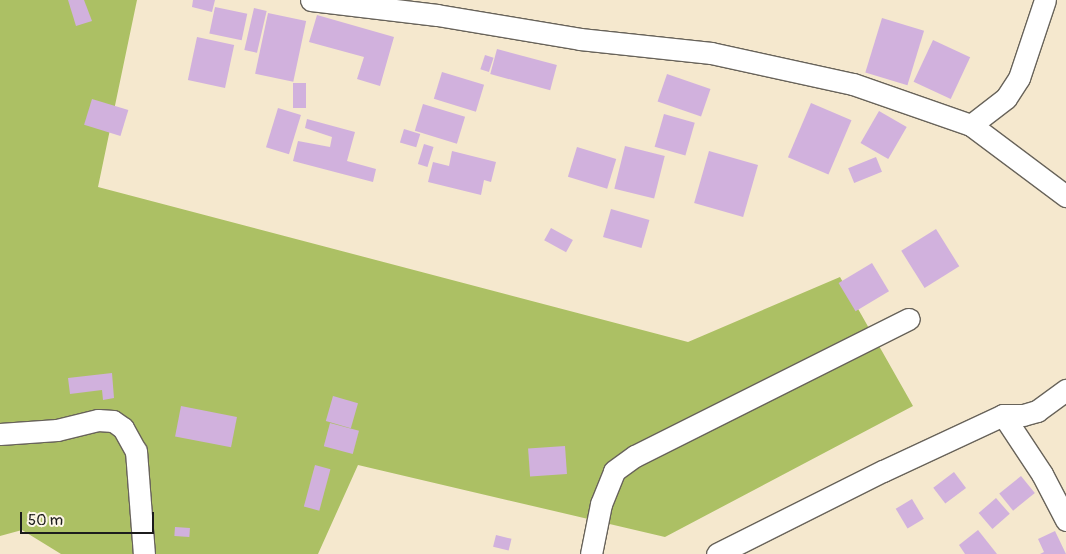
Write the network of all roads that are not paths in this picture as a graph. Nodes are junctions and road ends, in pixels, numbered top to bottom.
1 (311, 0) edge
2 (1045, 0) edge
3 (971, 125) junction
4 (1066, 196) edge
5 (909, 319) dead end
6 (1066, 390) edge
7 (1004, 415) junction
8 (0, 434) edge
9 (1066, 520) edge
10 (144, 554) edge
11 (591, 554) edge
12 (717, 554) edge

1 - 3 street
2 - 3 street
3 - 4 street
5 - 11 street
6 - 7 street
7 - 9 street
7 - 12 street
8 - 10 street

